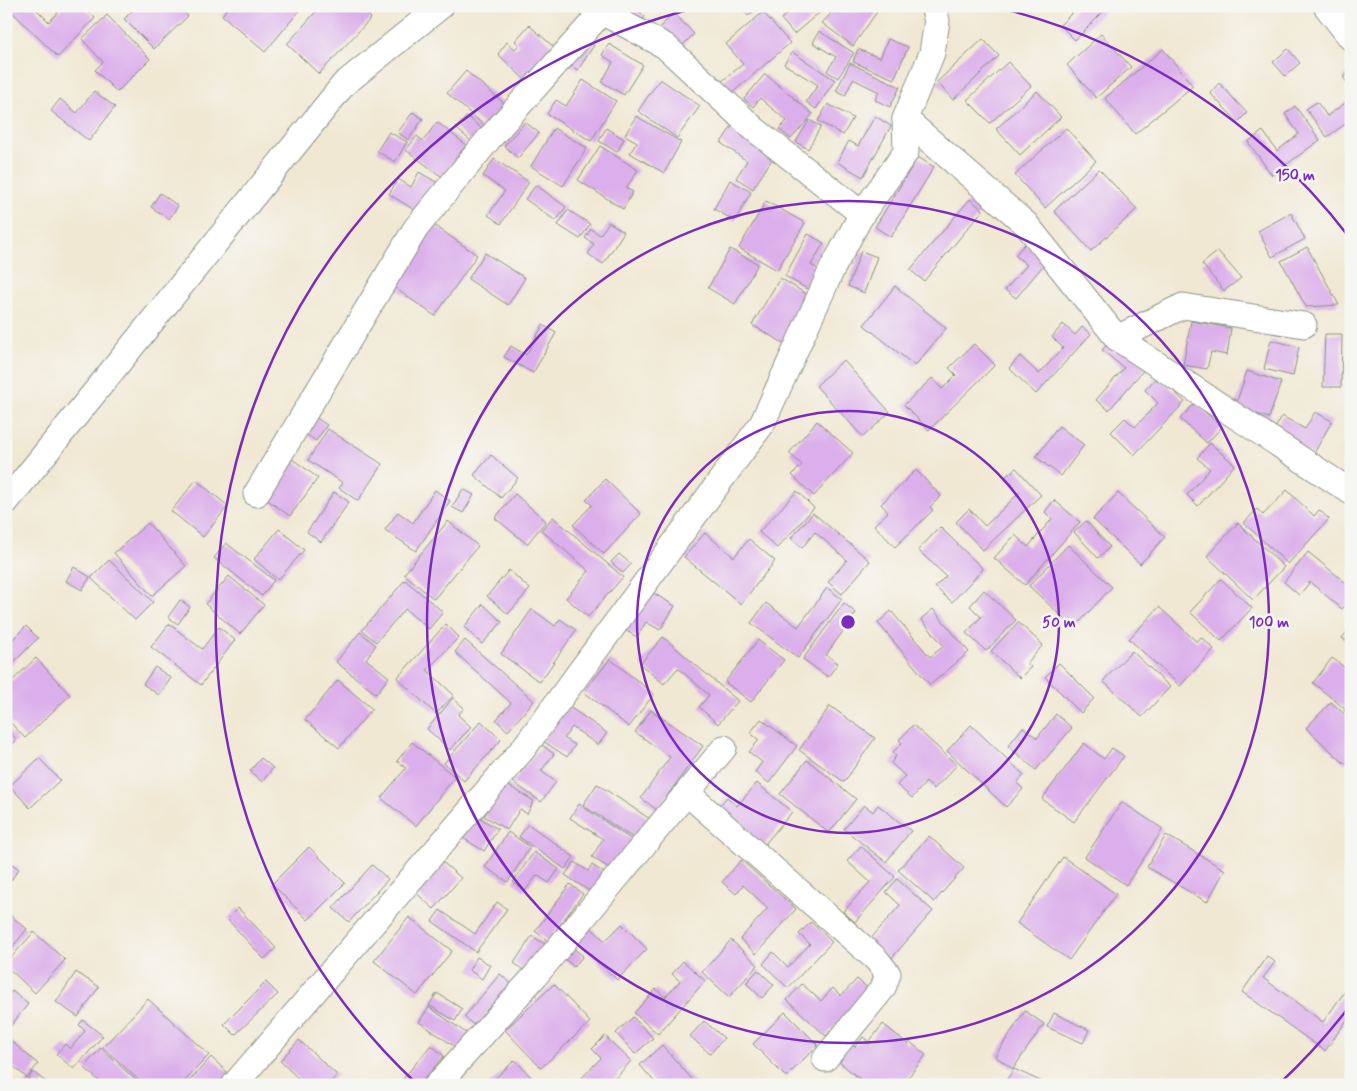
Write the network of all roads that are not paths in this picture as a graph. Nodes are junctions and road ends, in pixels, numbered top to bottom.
1 (441, 6) edge
2 (933, 6) edge
3 (1326, 6) edge
4 (596, 10) edge
5 (1351, 38) edge
6 (905, 119) junction
7 (862, 214) junction
8 (1304, 325) dead end
9 (1117, 338) junction
10 (1351, 492) edge
11 (256, 494) dead end
12 (6, 502) edge
13 (724, 748) dead end
14 (686, 793) junction
15 (825, 1059) dead end
16 (234, 1085) edge
17 (437, 1085) edge

1 - 12 street
2 - 6 street
3 - 5 street
4 - 7 street
4 - 11 street
6 - 7 street
6 - 9 street
7 - 16 street
8 - 9 street
9 - 10 street
13 - 14 street
14 - 15 street
14 - 17 street

